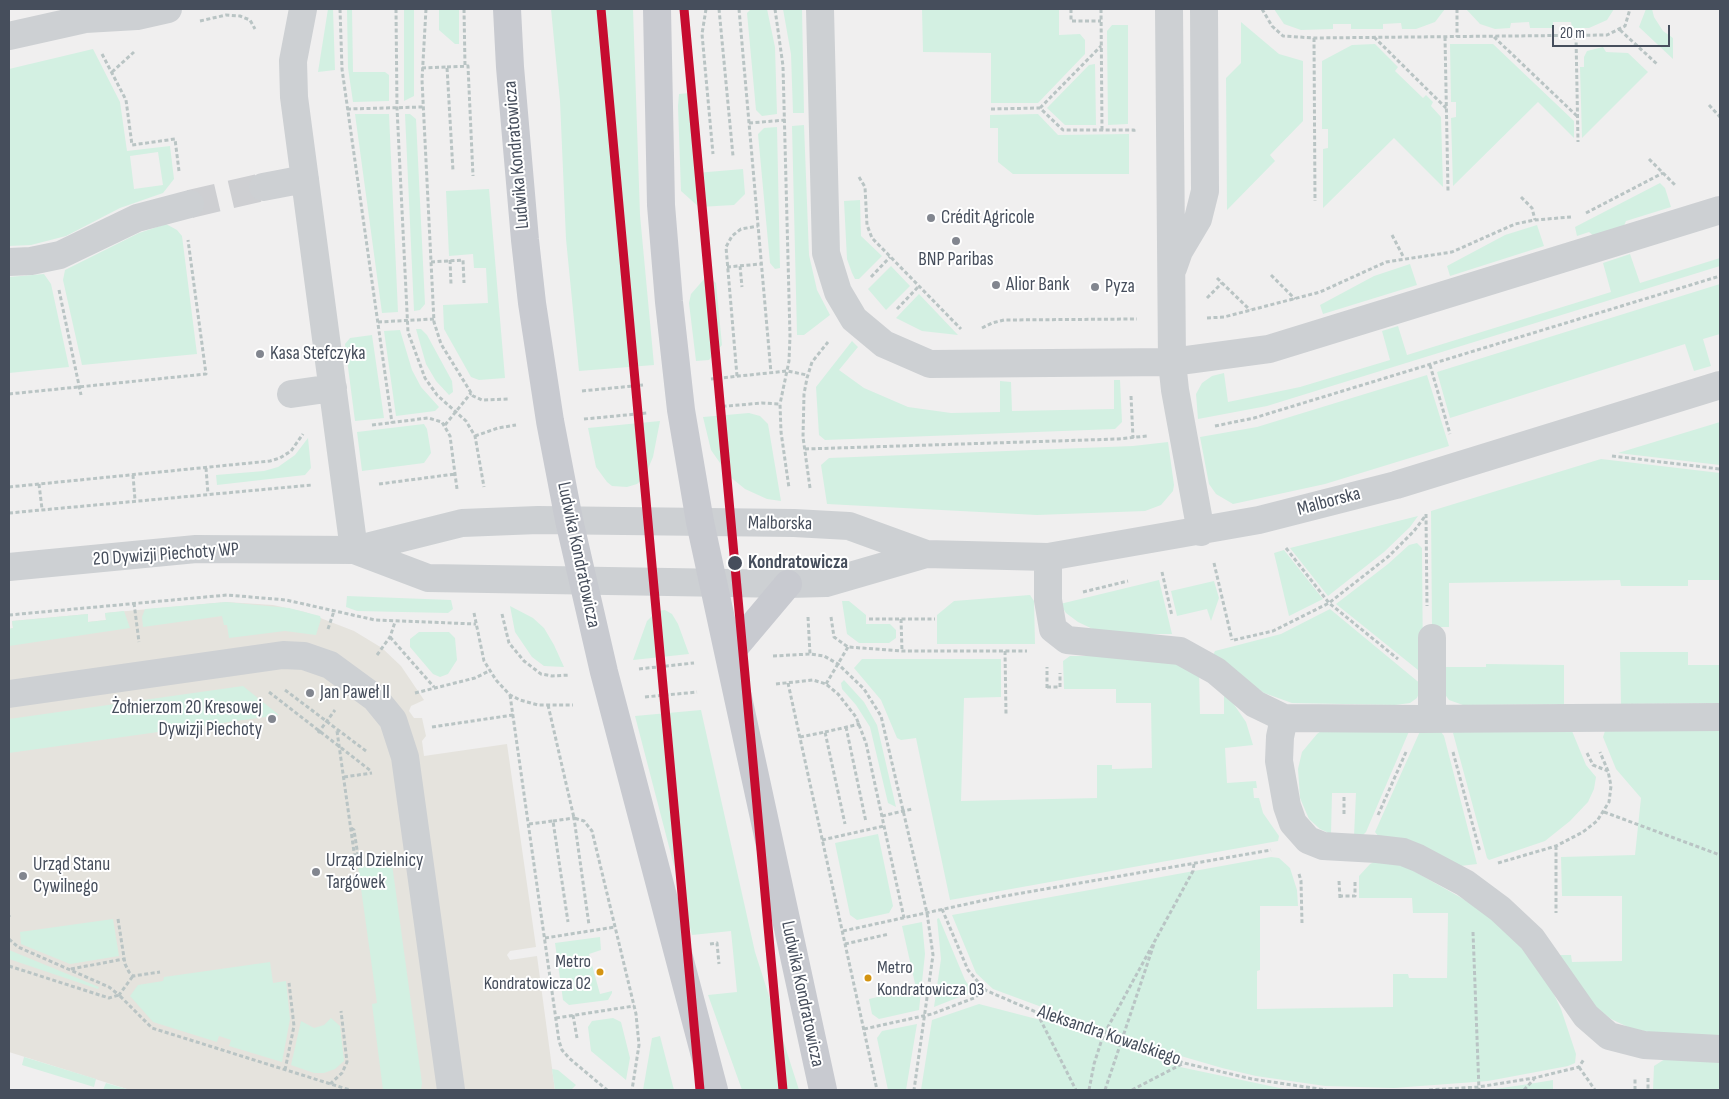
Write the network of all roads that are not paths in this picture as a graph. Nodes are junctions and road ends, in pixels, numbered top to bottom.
1 (168, 9) edge
2 (303, 9) edge
3 (507, 9) edge
4 (657, 9) edge
5 (820, 9) edge
6 (1169, 9) edge
7 (1204, 9) edge
8 (9, 36) edge
9 (305, 179) junction
10 (263, 188) tunnel mouth
11 (187, 204) tunnel mouth
12 (1720, 210) edge
13 (9, 262) edge
14 (1171, 285) junction
15 (1172, 362) junction
16 (1720, 385) edge
17 (333, 388) junction
18 (291, 394) dead end
19 (569, 520) junction
20 (700, 522) junction
21 (1201, 532) junction
22 (354, 550) junction
23 (926, 554) junction
24 (1048, 557) junction
25 (9, 567) edge
26 (583, 582) junction
27 (714, 583) junction
28 (788, 584) junction
29 (1432, 638) road end
30 (729, 654) junction
31 (9, 694) edge
32 (1720, 717) edge
33 (1284, 718) junction
34 (1432, 719) junction
35 (1720, 1049) edge
36 (451, 1090) edge
37 (714, 1090) edge
38 (823, 1090) edge

1 - 8 street
2 - 9 street
3 - 19 main road, Ludwika Kondratowicza
4 - 20 main road, Ludwika Kondratowicza
5 - 15 street
6 - 14 street
7 - 14 street
9 - 10 street
9 - 17 street
11 - 13 street
12 - 15 street
14 - 15 street
15 - 21 street
16 - 21 street, Malborska
17 - 18 street
17 - 22 street
19 - 20 street, Malborska
19 - 22 street, 20 Dywizji Piechoty WP
19 - 26 main road, Ludwika Kondratowicza
20 - 23 street, Malborska
20 - 27 main road, Ludwika Kondratowicza
21 - 24 street, Malborska
22 - 25 street, 20 Dywizji Piechoty WP
22 - 26 street, 20 Dywizji Piechoty WP
23 - 24 street, Malborska
23 - 28 street, Malborska
24 - 33 street
26 - 27 street, Malborska
26 - 37 main road, Ludwika Kondratowicza
27 - 28 street, Malborska
27 - 30 main road, Ludwika Kondratowicza
28 - 30 main road
29 - 34 street
30 - 38 main road, Ludwika Kondratowicza
31 - 36 street
32 - 34 street
33 - 34 street
33 - 35 street

